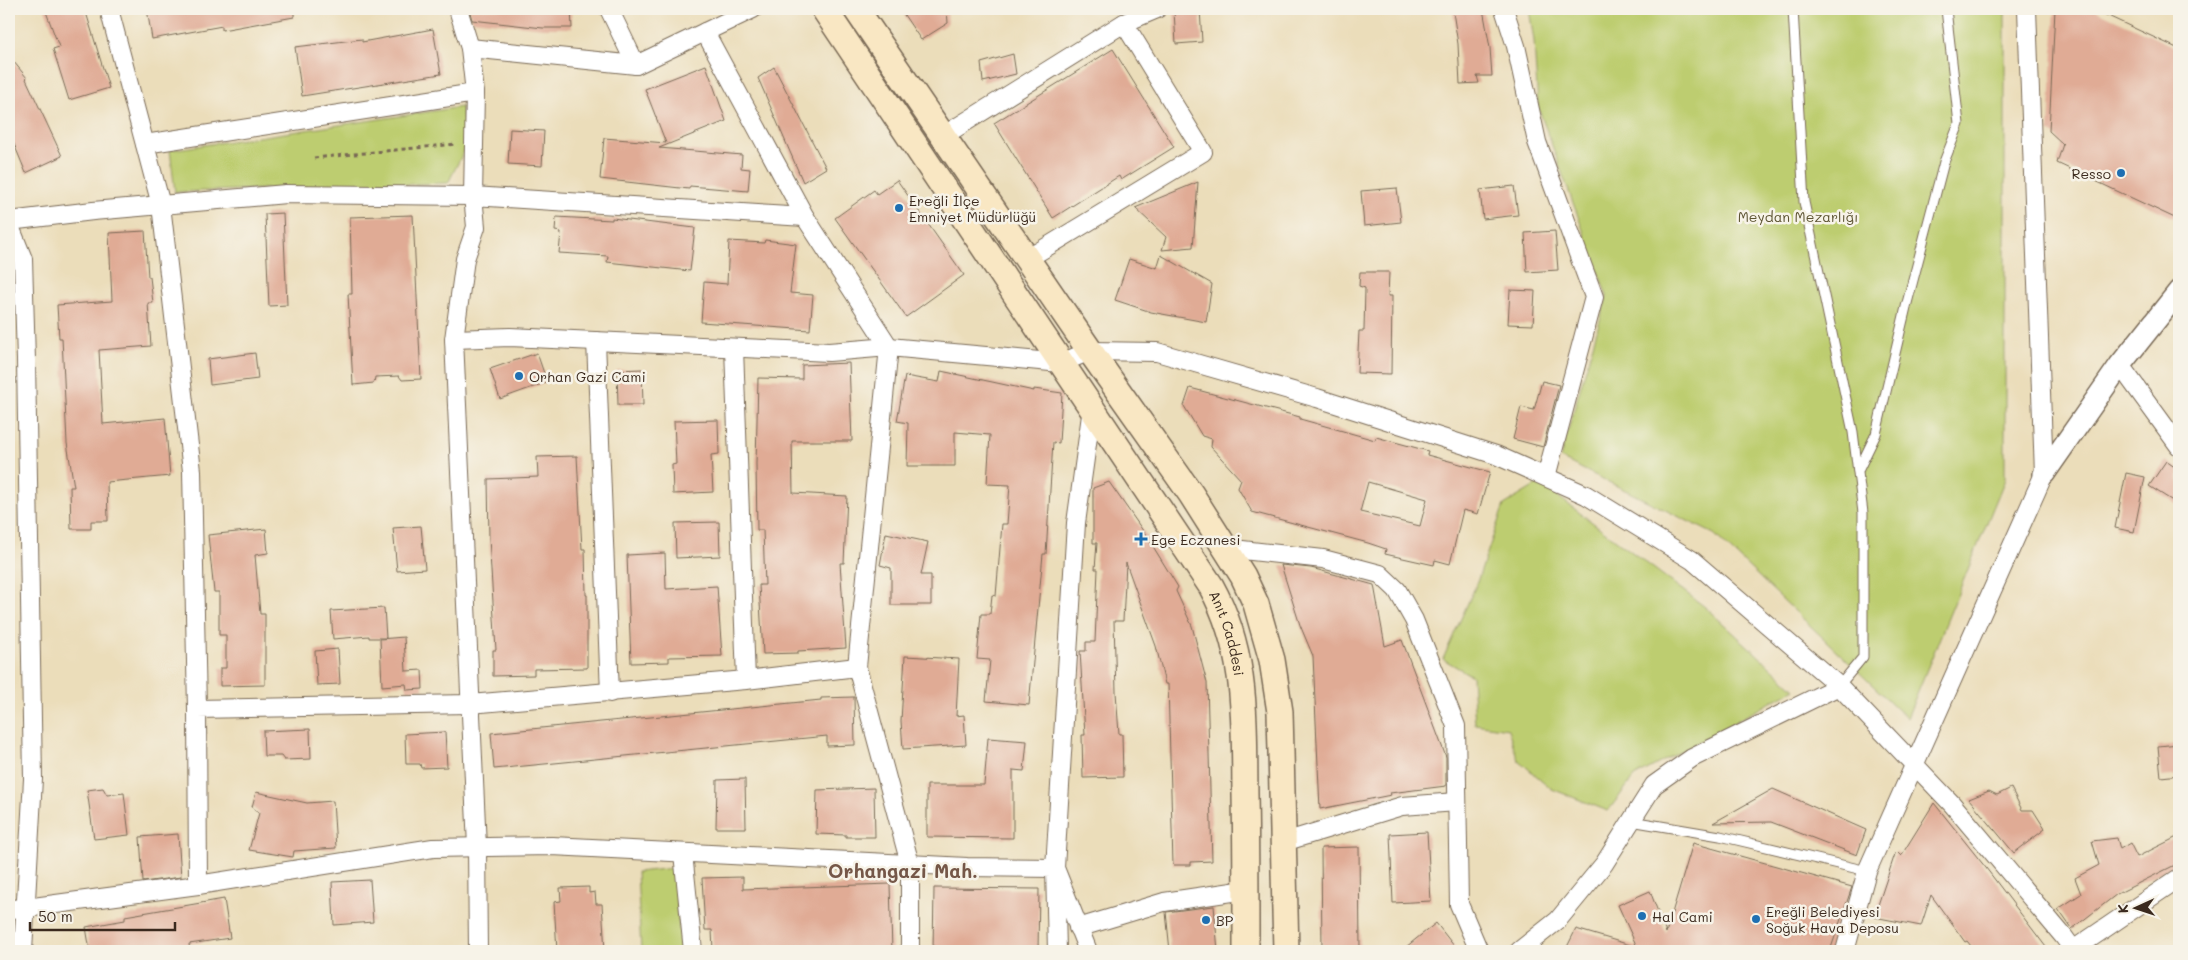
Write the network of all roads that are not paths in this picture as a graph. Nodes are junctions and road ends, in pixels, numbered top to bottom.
1 (109, 9) edge
2 (458, 9) edge
3 (609, 9) edge
4 (753, 9) edge
5 (824, 9) edge
6 (856, 9) edge
7 (1157, 9) edge
8 (1504, 9) edge
9 (1792, 9) edge
10 (1946, 9) edge
11 (2027, 9) edge
12 (1124, 22) junction
13 (705, 32) junction
14 (470, 48) junction
15 (636, 65) junction
16 (475, 93) junction
17 (943, 136) junction
18 (145, 144) junction
19 (473, 196) junction
20 (161, 205) junction
21 (804, 217) junction
22 (9, 223) edge
23 (1027, 259) junction
24 (2179, 291) edge
25 (454, 339) junction
26 (596, 341) junction
27 (734, 348) junction
28 (890, 348) junction
29 (1090, 351) junction
30 (17, 361) edge
31 (1061, 363) junction
32 (2120, 365) junction
33 (1092, 408) junction
34 (2179, 446) edge
35 (1858, 471) junction
36 (2044, 474) junction
37 (1546, 478) junction
38 (1225, 548) junction
39 (857, 667) junction
40 (746, 680) junction
41 (1839, 686) junction
42 (610, 693) junction
43 (470, 704) junction
44 (197, 709) junction
45 (1914, 766) junction
46 (1457, 802) junction
47 (1631, 821) junction
48 (1284, 842) junction
49 (477, 848) junction
50 (683, 852) junction
51 (910, 864) junction
52 (1055, 868) junction
53 (1867, 871) junction
54 (2179, 878) edge
55 (198, 885) junction
56 (1246, 890) junction
57 (17, 908) edge
58 (1078, 928) junction
59 (24, 951) edge
60 (478, 951) edge
61 (693, 951) edge
62 (910, 951) edge
63 (1057, 951) edge
64 (1088, 951) edge
65 (1246, 951) edge
66 (1286, 951) edge
67 (1479, 951) edge
68 (1519, 951) edge
69 (1845, 951) edge
70 (2073, 951) edge

1 - 18 street
2 - 14 street
3 - 15 street
4 - 13 street
5 - 31 main road, Anıt Caddesi
6 - 17 main road
7 - 12 street
8 - 37 street
9 - 35 lane
10 - 35 lane
11 - 36 street
12 - 17 street
12 - 23 street
13 - 15 street
13 - 21 street
14 - 15 street
14 - 16 street
16 - 18 street
16 - 19 street
17 - 23 main road
18 - 20 street
19 - 20 street
19 - 21 street
19 - 25 street
20 - 22 street
20 - 44 street
21 - 28 street
22 - 30 street
23 - 29 main road
24 - 32 street
25 - 26 street
25 - 43 street
26 - 27 street
26 - 42 street
27 - 28 street
27 - 40 street
28 - 31 street
28 - 39 street
29 - 31 street
29 - 37 street
29 - 38 main road
30 - 57 street
31 - 33 main road, Anıt Caddesi
32 - 34 street
32 - 36 street
33 - 52 street
33 - 56 main road, Anıt Caddesi
35 - 41 lane
36 - 45 street
37 - 41 street
38 - 46 street
38 - 48 main road
39 - 40 street
39 - 51 street
40 - 42 street
41 - 45 street
41 - 47 street
42 - 43 street
43 - 44 street
43 - 49 street
44 - 55 street
45 - 53 street
45 - 70 street
46 - 48 street
46 - 67 street
47 - 53 lane
47 - 68 street
48 - 66 main road
49 - 50 street
49 - 55 street
49 - 60 street
50 - 51 street
50 - 61 street
51 - 52 street
51 - 62 street
52 - 58 street
52 - 63 street
53 - 69 street
54 - 70 street
55 - 57 street
56 - 58 street
56 - 65 main road, Anıt Caddesi
57 - 59 street
58 - 64 street

